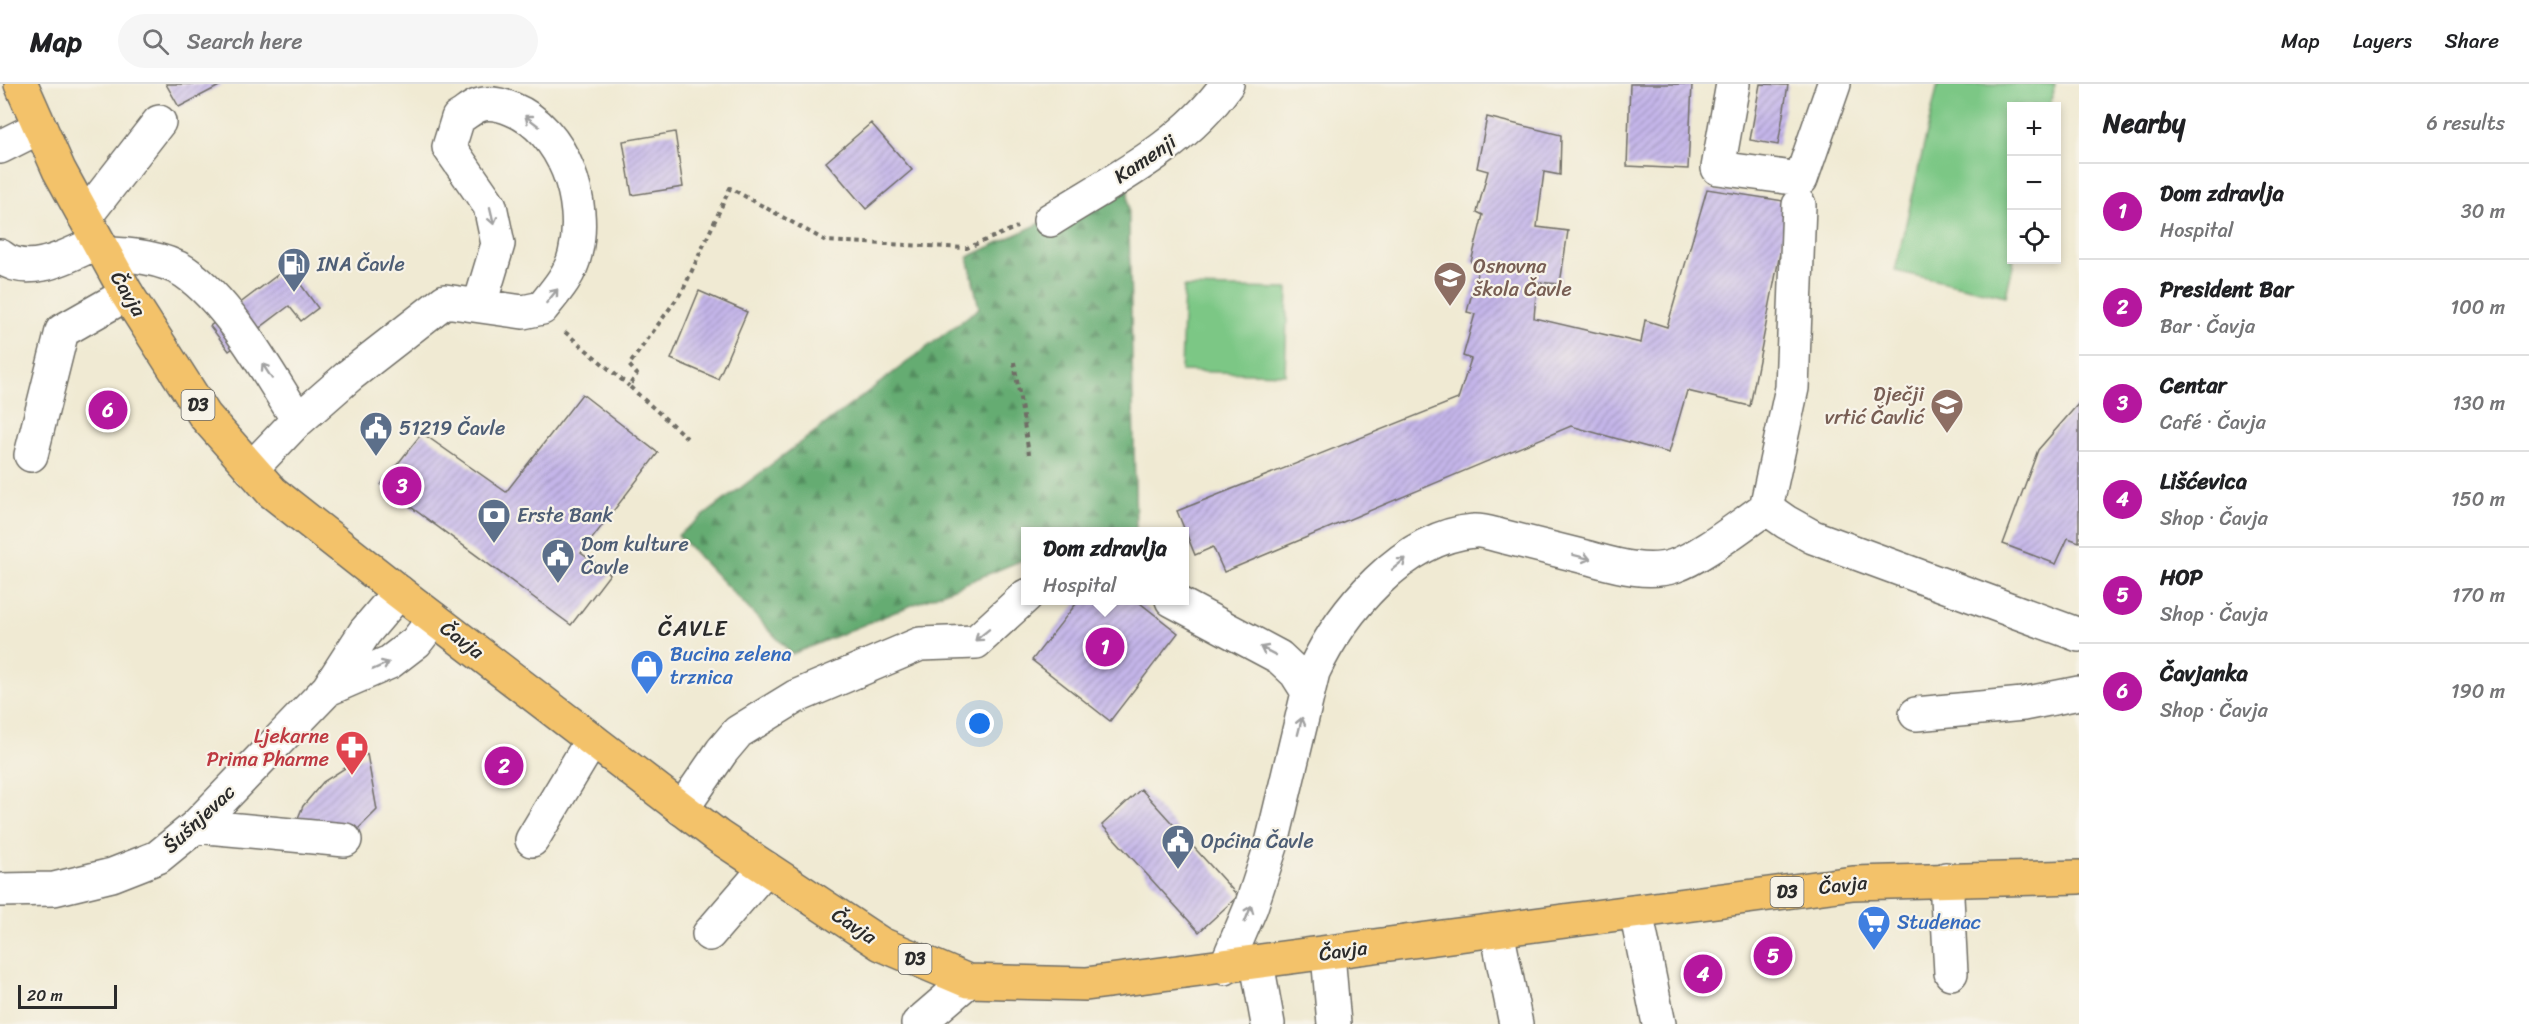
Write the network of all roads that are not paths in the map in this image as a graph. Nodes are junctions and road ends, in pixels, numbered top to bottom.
1 (21, 84) edge
2 (1227, 84) edge
3 (1733, 84) edge
4 (1834, 84) edge
5 (159, 122) dead end
6 (40, 127) junction
7 (0, 147) edge
8 (1799, 206) dead end
9 (1050, 220) dead end
10 (96, 237) junction
11 (0, 256) edge
12 (127, 294) junction
13 (480, 304) junction
14 (298, 420) junction
15 (31, 455) dead end
16 (251, 469) junction
17 (1766, 508) junction
18 (399, 592) junction
19 (1021, 601) edge
20 (1181, 605) edge
21 (434, 619) junction
22 (2079, 635) edge
23 (328, 689) junction
24 (1308, 692) junction
25 (2079, 693) edge
26 (1916, 714) dead end
27 (592, 740) junction
28 (682, 809) junction
29 (196, 826) junction
30 (345, 840) dead end
31 (532, 840) dead end
32 (766, 868) junction
33 (2079, 878) edge
34 (1947, 879) junction
35 (0, 890) edge
36 (1636, 912) junction
37 (1497, 931) junction
38 (709, 934) dead end
39 (1328, 954) junction
40 (1257, 963) junction
41 (1225, 968) junction
42 (1951, 974) dead end
43 (968, 981) junction
44 (918, 1024) edge
45 (1268, 1024) edge
46 (1334, 1024) edge
47 (1516, 1024) edge
48 (1659, 1024) edge

1 - 6 main road, Čavja / D3
2 - 9 street, Kamenji
3 - 4 street
5 - 10 street
6 - 7 street
6 - 10 main road, Čavja / D3
8 - 17 street
10 - 11 street
10 - 12 main road, Čavja / D3
14 -> 10 street
12 - 15 street
12 - 16 main road, Čavja / D3
13 -> 13 street
13 - 14 street
14 - 16 street
16 - 18 main road, Čavja / D3
17 - 22 street
24 -> 17 street
18 - 21 main road, Čavja / D3
18 - 23 street, Šušnjevac
19 -> 28 street
24 -> 20 street
23 -> 21 street, Šušnjevac
21 - 27 main road, Čavja / D3
23 - 29 street, Šušnjevac
41 -> 24 street
25 - 26 street
27 - 28 main road, Čavja / D3
27 - 31 street
28 - 32 main road, Čavja / D3
29 - 30 street
29 - 35 street, Šušnjevac
32 - 38 street
32 - 43 main road, Čavja / D3
33 - 34 main road, Čavja / D3
34 - 36 main road, Čavja / D3
34 - 42 street
36 - 37 main road, Čavja / D3
36 - 48 street
37 - 39 main road, Čavja / D3
37 - 47 street
39 - 40 main road, Čavja / D3
39 - 46 street
40 - 41 main road, Čavja / D3
40 - 45 street
41 - 43 main road, Čavja / D3
43 - 44 street

